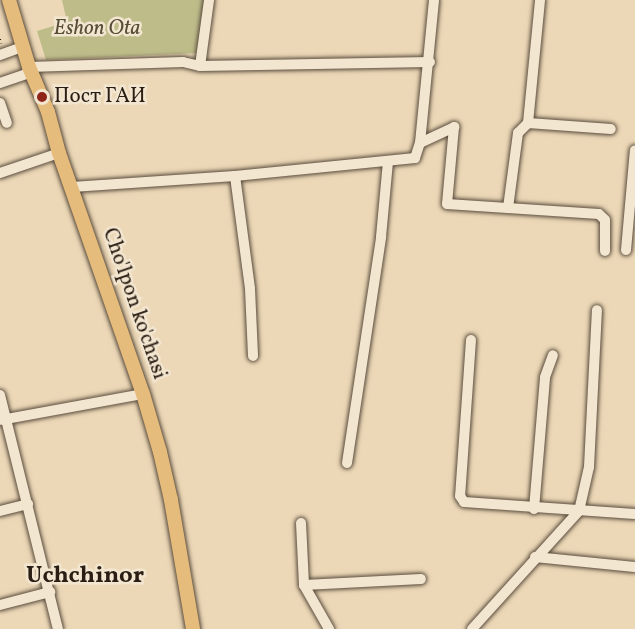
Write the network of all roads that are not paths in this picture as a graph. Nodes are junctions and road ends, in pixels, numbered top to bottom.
1 (9, 0) edge
2 (209, 0) edge
3 (434, 0) edge
4 (540, 0) edge
5 (22, 47) junction
6 (1, 50) edge
7 (430, 62) junction
8 (200, 66) junction
9 (31, 70) junction
10 (0, 83) edge
11 (0, 103) edge
12 (7, 123) dead end
13 (528, 123) junction
14 (611, 129) dead end
15 (420, 143) junction
16 (635, 150) edge
17 (59, 153) junction
18 (388, 162) junction
19 (0, 173) edge
20 (235, 176) junction
21 (72, 187) junction
22 (508, 208) junction
23 (626, 249) dead end
24 (604, 252) dead end
25 (597, 310) dead end
26 (471, 339) dead end
27 (553, 355) dead end
28 (253, 356) dead end
29 (142, 394) junction
30 (0, 395) edge
31 (3, 420) edge
32 (347, 463) dead end
33 (28, 504) junction
34 (534, 509) junction
35 (0, 510) edge
36 (579, 511) junction
37 (635, 514) edge
38 (301, 523) dead end
39 (535, 557) junction
40 (635, 567) edge
41 (421, 579) dead end
42 (304, 585) junction
43 (50, 592) junction
44 (0, 605) edge
45 (58, 629) edge
46 (193, 629) edge
47 (329, 629) edge
48 (472, 629) edge

1 - 5 main road, Cho'lpon ko'chasi
2 - 8 street
3 - 7 street
4 - 13 street
5 - 6 street
5 - 9 main road, Cho'lpon ko'chasi
7 - 8 street
7 - 15 street
8 - 9 street
9 - 10 street
9 - 17 main road, Cho'lpon ko'chasi
11 - 12 street
13 - 14 street
13 - 22 street
15 - 18 street
15 - 22 street
16 - 23 street
17 - 19 street
17 - 21 main road, Cho'lpon ko'chasi
18 - 20 street
18 - 32 street
20 - 21 street
20 - 28 street
21 - 29 main road, Cho'lpon ko'chasi
22 - 24 street
25 - 36 street
26 - 34 street
27 - 34 street
29 - 31 street
29 - 46 main road, Cho'lpon ko'chasi
30 - 31 street
31 - 33 street
33 - 35 street
33 - 43 street
34 - 36 street
36 - 37 street
36 - 39 street
38 - 42 street
39 - 40 street
39 - 48 street
41 - 42 street
42 - 47 street
43 - 44 street
43 - 45 street

